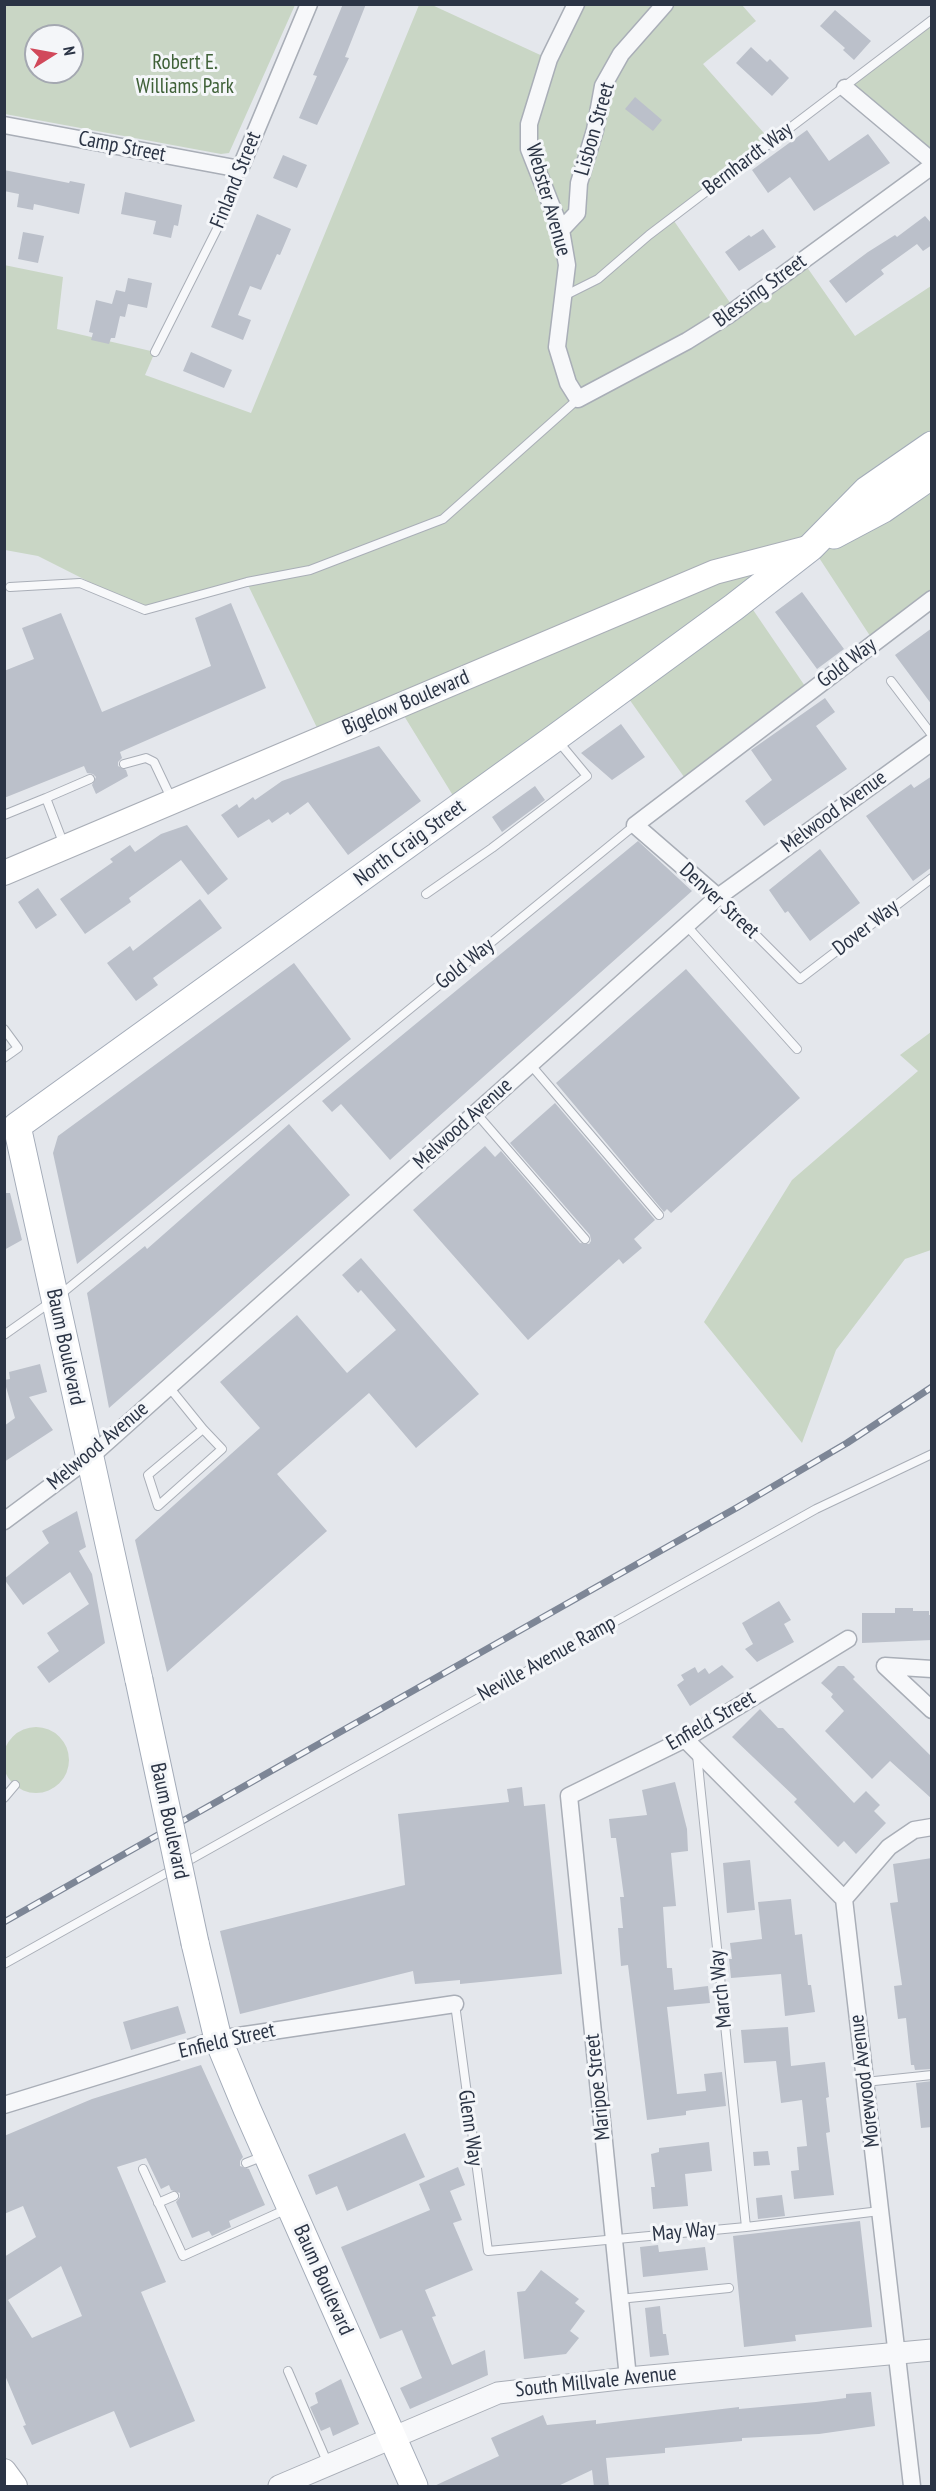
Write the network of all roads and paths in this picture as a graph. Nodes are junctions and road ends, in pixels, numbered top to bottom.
1 (309, 4) edge
2 (576, 4) edge
3 (665, 4) edge
4 (932, 20) edge
5 (845, 88) junction
6 (4, 124) edge
7 (932, 160) edge
8 (932, 166) edge
9 (240, 170) junction
10 (561, 230) junction
11 (564, 296) junction
12 (155, 352) dead end
13 (578, 399) junction
14 (932, 445) edge
15 (932, 475) edge
16 (812, 547) junction
17 (10, 587) dead end
18 (932, 598) edge
19 (891, 681) dead end
20 (932, 735) edge
21 (555, 738) junction
22 (932, 742) edge
23 (124, 764) dead end
24 (90, 779) dead end
25 (45, 798) junction
26 (173, 802) junction
27 (4, 815) edge
28 (635, 825) junction
29 (65, 847) junction
30 (4, 873) edge
31 (932, 878) edge
32 (426, 894) dead end
33 (718, 897) junction
34 (686, 925) junction
35 (800, 979) joint
36 (4, 1029) edge
37 (796, 1049) dead end
38 (4, 1058) edge
39 (530, 1064) junction
40 (476, 1113) junction
41 (11, 1131) edge
42 (659, 1215) dead end
43 (585, 1239) dead end
44 (55, 1299) junction
45 (4, 1335) edge
46 (169, 1387) junction
47 (203, 1429) junction
48 (932, 1454) edge
49 (89, 1458) junction
50 (4, 1521) edge
51 (848, 1639) dead end
52 (932, 1669) edge
53 (932, 1710) edge
54 (685, 1739) junction
55 (697, 1751) junction
56 (15, 1785) dead end
57 (569, 1796) joint
58 (4, 1798) edge
59 (932, 1827) edge
60 (844, 1899) junction
61 (4, 1964) edge
62 (455, 2004) joint
63 (218, 2038) junction
64 (932, 2075) edge
65 (865, 2082) junction
66 (4, 2105) edge
67 (143, 2169) dead end
68 (174, 2196) dead end
69 (158, 2203) junction
70 (291, 2208) junction
71 (880, 2211) junction
72 (746, 2227) junction
73 (613, 2238) junction
74 (488, 2251) joint
75 (729, 2288) dead end
76 (620, 2299) junction
77 (932, 2350) edge
78 (896, 2353) junction
79 (288, 2371) dead end
80 (628, 2378) junction
81 (392, 2438) junction
82 (328, 2465) junction
83 (4, 2471) edge
84 (291, 2484) edge
85 (15, 2487) edge
86 (414, 2487) edge
87 (912, 2487) edge

1 - 9 street, Finland Street
2 - 10 street, Webster Avenue
3 - 10 street, Lisbon Street
4 - 5 lane, Bernhardt Way
5 - 7 street
5 - 11 lane, Bernhardt Way
6 - 9 street, Camp Street
8 - 13 street, Blessing Street
9 - 12 lane, Finland Street
10 - 11 street, Webster Avenue
11 - 13 street, Webster Avenue
13 - 17 lane
14 - 16 main road
15 - 16 main road, Bigelow Boulevard
16 - 21 main road, North Craig Street
16 - 26 main road, Bigelow Boulevard
18 - 28 street, Gold Way
19 - 20 lane
21 - 32 lane
21 - 41 main road, North Craig Street
22 - 33 street, Melwood Avenue
23 - 26 lane
24 - 25 lane
25 - 27 lane
25 - 29 lane
26 - 29 main road, Bigelow Boulevard
28 - 33 street, Denver Street
28 - 44 lane, Gold Way
29 - 30 main road, Bigelow Boulevard
31 - 35 lane, Dover Way
33 - 34 street, Melwood Avenue
33 - 35 lane, Denver Street
34 - 37 lane
34 - 39 street, Melwood Avenue
36 - 38 lane
39 - 40 street, Melwood Avenue
39 - 42 lane
40 - 43 lane
40 - 46 street, Melwood Avenue
41 - 44 main road, Baum Boulevard
44 - 45 lane, Gold Way
44 - 49 main road, Baum Boulevard
46 - 47 lane
46 - 49 street, Melwood Avenue
47 - 47 lane
48 - 61 lane, Neville Avenue Ramp
49 - 50 street, Melwood Avenue
49 - 63 main road, Baum Boulevard, bridge
51 - 54 street, Enfield Street
52 - 53 street
54 - 55 street
54 - 57 street, Enfield Street
55 - 60 street
55 - 72 lane, March Way
56 - 58 lane
57 - 73 street, Maripoe Street
59 - 60 street
60 - 65 street, Morewood Avenue
62 - 63 street, Enfield Street
62 - 74 lane, Glenn Way
63 - 66 street, Enfield Street
63 - 70 main road, Baum Boulevard
64 - 65 lane
65 - 71 street, Morewood Avenue
67 - 69 lane
68 - 69 lane
69 - 70 lane
70 - 81 main road, Baum Boulevard
71 - 72 lane, May Way
71 - 78 street, Morewood Avenue
72 - 73 lane, May Way
73 - 74 lane, May Way
73 - 76 street, Maripoe Street
75 - 76 lane
76 - 80 street, Maripoe Street
77 - 78 street, South Millvale Avenue
78 - 80 street, South Millvale Avenue
78 - 87 street, Morewood Avenue
79 - 82 lane
80 - 81 street, South Millvale Avenue
81 - 82 street, South Millvale Avenue
81 - 86 main road, Baum Boulevard
82 - 84 street, South Millvale Avenue
83 - 85 main road

